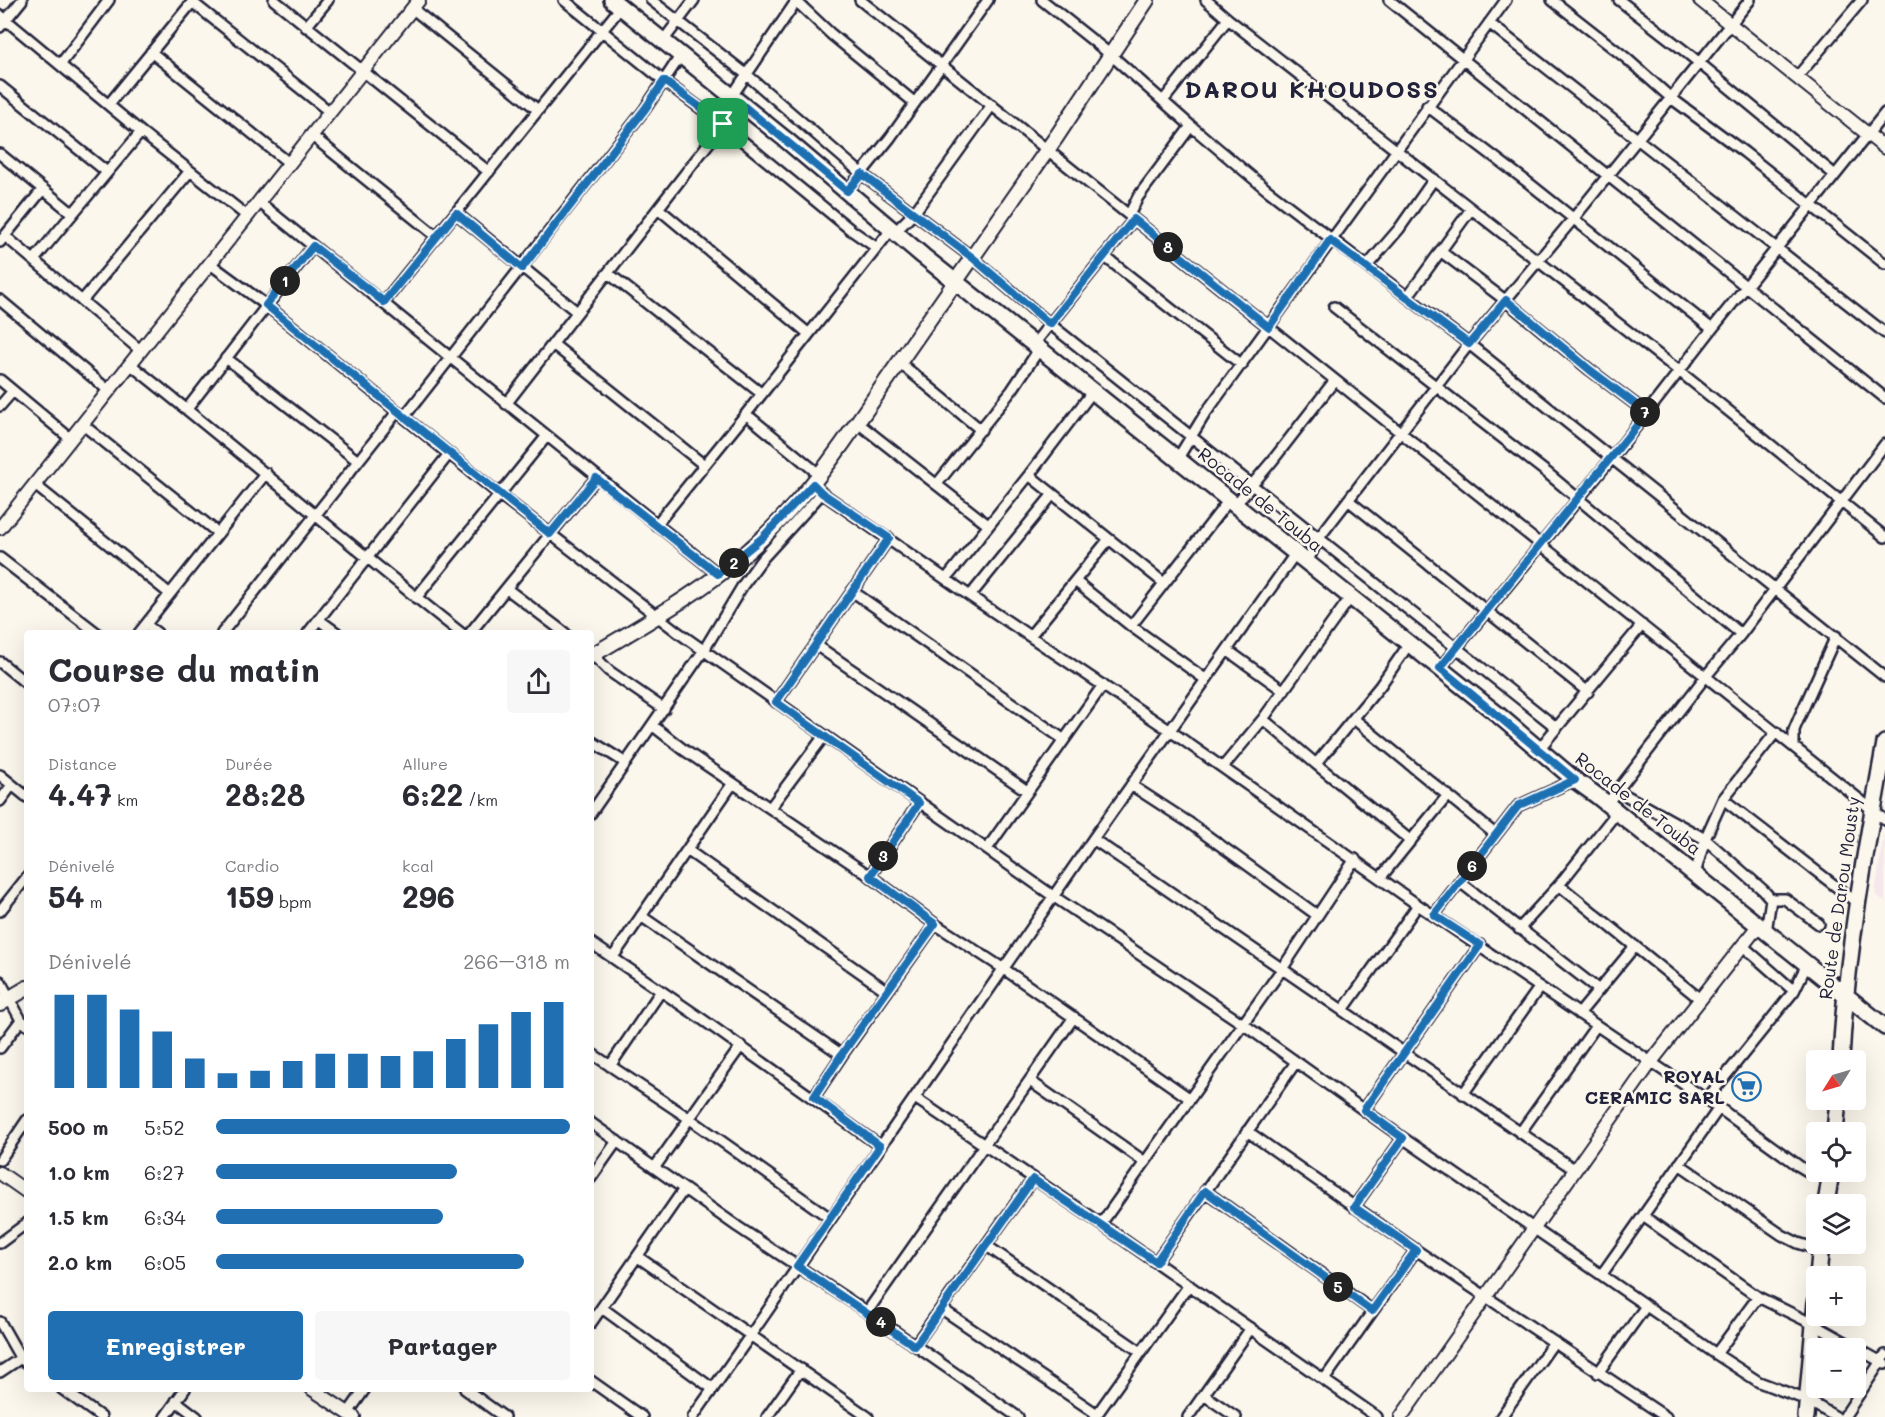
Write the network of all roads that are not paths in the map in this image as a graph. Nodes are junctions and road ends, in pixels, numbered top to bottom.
1 (22, 0) edge
2 (109, 0) edge
3 (274, 0) edge
4 (328, 0) edge
5 (564, 0) edge
6 (651, 0) edge
7 (694, 0) edge
8 (796, 0) edge
9 (860, 0) edge
10 (988, 0) edge
11 (1042, 0) edge
12 (1147, 0) edge
13 (1206, 0) edge
14 (1389, 0) edge
15 (1506, 0) edge
16 (1552, 0) edge
17 (1619, 0) edge
18 (1700, 0) edge
19 (1750, 0) edge
20 (1862, 0) edge
21 (193, 1) edge
22 (416, 4) edge
23 (616, 4) edge
24 (1228, 19) junction
25 (2, 21) edge
26 (677, 22) junction
27 (1489, 23) junction
28 (1731, 25) junction
29 (306, 27) junction
30 (601, 31) junction
31 (663, 41) junction
32 (152, 52) junction
33 (681, 55) junction
34 (1111, 55) junction
35 (1462, 59) junction
36 (1698, 64) junction
37 (60, 65) junction
38 (943, 66) junction
39 (362, 71) junction
40 (746, 74) junction
41 (1797, 77) junction
42 (664, 81) junction
43 (0, 86) edge
44 (1671, 98) junction
45 (736, 100) junction
46 (1163, 101) junction
47 (915, 103) junction
48 (109, 104) junction
49 (992, 105) junction
50 (1427, 106) junction
51 (538, 110) junction
52 (330, 112) junction
53 (1885, 113) edge
54 (723, 124) junction
55 (1191, 126) junction
56 (141, 132) junction
57 (1868, 134) junction
58 (311, 135) junction
59 (1638, 138) junction
60 (1885, 148) edge
61 (1047, 149) junction
62 (1396, 149) junction
63 (0, 154) edge
64 (289, 163) junction
65 (190, 171) junction
66 (107, 172) junction
67 (489, 172) junction
68 (862, 174) junction
69 (1835, 175) junction
70 (1608, 176) junction
71 (1434, 179) junction
72 (43, 189) junction
73 (847, 191) junction
74 (259, 202) junction
75 (1811, 206) junction
76 (659, 209) junction
77 (1472, 209) junction
78 (72, 213) junction
79 (456, 213) junction
80 (914, 213) junction
81 (247, 216) junction
82 (1132, 217) junction
83 (1573, 219) junction
84 (893, 231) junction
85 (436, 236) junction
86 (2, 239) edge
87 (1330, 240) junction
88 (313, 246) junction
89 (877, 248) junction
90 (1777, 249) junction
91 (1440, 251) junction
92 (1104, 256) junction
93 (973, 258) junction
94 (34, 260) junction
95 (1538, 261) junction
96 (209, 263) junction
97 (1885, 264) edge
98 (1367, 266) junction
99 (522, 268) junction
100 (608, 273) junction
101 (956, 282) junction
102 (1746, 287) junction
103 (1408, 296) junction
104 (0, 300) edge
105 (1506, 300) junction
106 (82, 301) junction
107 (384, 302) junction
108 (266, 305) junction
109 (1334, 308) dead end
110 (578, 312) junction
111 (1050, 324) junction
112 (1269, 327) junction
113 (1712, 329) junction
114 (1885, 333) edge
115 (809, 334) junction
116 (1469, 344) junction
117 (554, 345) junction
118 (1037, 346) junction
119 (140, 350) junction
120 (226, 358) junction
121 (451, 358) junction
122 (900, 363) junction
123 (130, 364) junction
124 (1242, 365) junction
125 (1679, 371) junction
126 (0, 380) edge
127 (1335, 380) junction
128 (1436, 386) junction
129 (108, 390) junction
130 (13, 391) junction
131 (1093, 391) junction
132 (762, 394) junction
133 (1885, 398) edge
134 (506, 404) junction
135 (0, 406) edge
136 (187, 409) junction
137 (1647, 413) junction
138 (401, 414) junction
139 (746, 414) junction
140 (858, 423) junction
141 (82, 424) junction
142 (981, 430) junction
143 (1400, 432) junction
144 (1191, 436) junction
145 (546, 437) junction
146 (71, 439) junction
147 (1885, 444) edge
148 (449, 454) junction
149 (1178, 458) junction
150 (1611, 459) junction
151 (358, 461) junction
152 (704, 465) junction
153 (266, 473) junction
154 (1029, 475) junction
155 (596, 478) junction
156 (818, 484) junction
157 (937, 484) junction
158 (35, 485) junction
159 (1252, 485) junction
160 (1053, 494) junction
161 (500, 495) junction
162 (1579, 499) junction
163 (1348, 500) junction
164 (1842, 502) junction
165 (1232, 503) junction
166 (316, 515) junction
167 (656, 525) junction
168 (988, 525) junction
169 (0, 528) edge
170 (218, 533) junction
171 (550, 534) junction
172 (1885, 537) edge
173 (889, 538) junction
174 (1108, 539) junction
175 (1318, 539) junction
176 (1541, 545) junction
177 (0, 558) edge
178 (1301, 558) junction
179 (367, 560) junction
180 (718, 574) junction
181 (946, 579) junction
182 (1075, 581) junction
183 (1164, 583) junction
184 (1775, 588) junction
185 (507, 589) junction
186 (852, 591) junction
187 (170, 594) junction
188 (970, 596) junction
189 (416, 598) junction
190 (1350, 598) junction
191 (1487, 612) junction
192 (657, 615) junction
193 (319, 620) junction
194 (146, 625) junction
195 (1131, 626) junction
196 (1642, 626) junction
197 (93, 630) edge
198 (142, 630) edge
199 (153, 630) edge
200 (224, 630) edge
201 (311, 630) edge
202 (333, 630) edge
203 (456, 630) edge
204 (473, 630) edge
205 (561, 630) edge
206 (1742, 634) junction
207 (1030, 636) junction
208 (1836, 636) junction
209 (1409, 644) junction
210 (816, 645) junction
211 (1456, 649) junction
212 (704, 650) junction
213 (1227, 650) junction
214 (594, 654) edge
215 (594, 657) edge
216 (0, 662) edge
217 (1440, 668) junction
218 (1706, 676) junction
219 (1885, 677) edge
220 (1205, 680) junction
221 (24, 682) edge
222 (1103, 685) junction
223 (1284, 691) junction
224 (1588, 692) junction
225 (776, 702) junction
226 (663, 709) junction
227 (1263, 719) junction
228 (1354, 719) junction
229 (652, 725) junction
230 (1557, 728) junction
231 (1169, 730) junction
232 (1776, 732) junction
233 (824, 736) junction
234 (1063, 739) junction
235 (594, 743) edge
236 (1885, 743) edge
237 (1794, 747) junction
238 (1539, 749) junction
239 (626, 763) junction
240 (1316, 764) junction
241 (1222, 767) junction
242 (0, 775) edge
243 (1575, 780) junction
244 (733, 783) junction
245 (1131, 784) junction
246 (12, 785) junction
247 (1027, 791) junction
248 (1618, 792) junction
249 (24, 795) edge
250 (1448, 795) junction
251 (1723, 799) junction
252 (0, 801) edge
253 (919, 803) junction
254 (770, 808) junction
255 (1612, 808) junction
256 (594, 809) edge
257 (1872, 810) junction
258 (1885, 820) edge
259 (1495, 834) junction
260 (1093, 838) junction
261 (1705, 839) junction
262 (1411, 840) junction
263 (987, 849) junction
264 (687, 850) junction
265 (1355, 859) junction
266 (1695, 874) junction
267 (870, 876) junction
268 (1381, 877) junction
269 (24, 881) edge
270 (1460, 882) junction
271 (1558, 885) junction
272 (1053, 896) junction
273 (1771, 899) junction
274 (1856, 902) junction
275 (1418, 905) junction
276 (0, 911) edge
277 (1317, 915) junction
278 (1434, 915) junction
279 (641, 916) junction
280 (935, 924) junction
281 (1819, 924) dead end
282 (1519, 928) junction
283 (1762, 929) junction
284 (594, 945) edge
285 (1480, 945) junction
286 (1635, 946) junction
287 (1743, 946) junction
288 (613, 957) junction
289 (1807, 964) junction
290 (1004, 969) junction
291 (1282, 969) junction
292 (0, 981) edge
293 (1539, 988) junction
294 (24, 990) edge
295 (1599, 990) junction
296 (661, 991) junction
297 (887, 991) junction
298 (1794, 991) junction
299 (1844, 995) junction
300 (1700, 999) junction
301 (5, 1001) edge
302 (1344, 1010) junction
303 (1579, 1014) junction
304 (1074, 1017) junction
305 (24, 1022) edge
306 (1242, 1024) junction
307 (1596, 1026) junction
308 (1885, 1027) edge
309 (741, 1046) junction
310 (0, 1048) edge
311 (1841, 1050) edge
312 (1404, 1052) junction
313 (842, 1054) junction
314 (594, 1055) edge
315 (1296, 1062) junction
316 (1651, 1062) junction
317 (610, 1066) junction
318 (1030, 1081) junction
319 (1463, 1094) junction
320 (814, 1097) junction
321 (915, 1098) junction
322 (1189, 1098) junction
323 (1706, 1100) junction
324 (1719, 1108) junction
325 (1364, 1110) junction
326 (690, 1119) junction
327 (594, 1125) edge
328 (24, 1127) edge
329 (1248, 1131) junction
330 (1520, 1133) junction
331 (1403, 1138) junction
332 (617, 1141) junction
333 (984, 1144) junction
334 (880, 1146) junction
335 (0, 1160) edge
336 (1145, 1162) junction
337 (1680, 1164) junction
338 (655, 1167) junction
339 (1575, 1170) junction
340 (1806, 1170) edge
341 (0, 1173) edge
342 (594, 1174) edge
343 (1033, 1179) junction
344 (684, 1189) junction
345 (24, 1190) edge
346 (1205, 1191) junction
347 (1354, 1207) junction
348 (1643, 1216) junction
349 (830, 1218) junction
350 (1101, 1224) junction
351 (24, 1225) edge
352 (1533, 1228) junction
353 (0, 1243) edge
354 (1806, 1244) edge
355 (987, 1246) junction
356 (1416, 1250) junction
357 (638, 1257) junction
358 (1156, 1262) junction
359 (797, 1266) junction
360 (1602, 1274) junction
361 (1189, 1285) junction
362 (1485, 1296) junction
363 (1758, 1297) junction
364 (1646, 1306) junction
365 (602, 1308) junction
366 (942, 1309) junction
367 (1372, 1311) junction
368 (867, 1312) junction
369 (594, 1319) edge
370 (1806, 1321) edge
371 (0, 1322) edge
372 (1815, 1326) edge
373 (1817, 1326) edge
374 (1251, 1328) junction
375 (750, 1336) junction
376 (1554, 1342) junction
377 (915, 1346) junction
378 (1141, 1352) junction
379 (1716, 1354) junction
380 (24, 1358) edge
381 (24, 1360) edge
382 (1884, 1360) edge
383 (801, 1369) junction
384 (0, 1372) edge
385 (1598, 1372) junction
386 (1324, 1380) junction
387 (594, 1383) edge
388 (713, 1389) junction
389 (67, 1392) edge
390 (183, 1392) edge
391 (316, 1392) edge
392 (363, 1392) edge
393 (469, 1392) edge
394 (1204, 1395) junction
395 (1808, 1400) junction
396 (176, 1401) junction
397 (351, 1415) edge
398 (1096, 1415) edge
399 (1014, 1416) edge
400 (101, 1417) edge
401 (165, 1417) edge
402 (198, 1417) edge
403 (504, 1417) edge
404 (642, 1417) edge
405 (693, 1417) edge
406 (767, 1417) edge
407 (868, 1417) edge
408 (1188, 1417) edge
409 (1236, 1417) edge
410 (1377, 1417) edge
411 (1401, 1417) edge
412 (1502, 1417) edge
413 (1666, 1417) edge
414 (1806, 1417) edge
415 (1836, 1417) edge
416 (1844, 1417) edge

1 - 25 street
2 - 37 street
3 - 29 street
4 - 29 street
5 - 30 street
6 - 26 street
7 - 26 street
8 - 40 street
8 - 47 street
9 - 38 street
10 - 38 street
11 - 34 street
12 - 34 main road
13 - 24 street
14 - 35 street
15 - 27 street
16 - 44 street
17 - 36 street
18 - 28 street
19 - 28 street
20 - 41 street
21 - 32 street
21 - 52 street
22 - 39 street
22 - 51 street
23 - 30 street
23 - 31 main road, Rocade de Touba
24 - 46 street
24 - 62 street
25 - 37 street
26 - 31 street
26 - 40 street
27 - 35 street
27 - 59 street
28 - 36 street
28 - 41 street
29 - 39 street
30 - 42 street
30 - 51 street
31 - 33 main road, Rocade de Touba
32 - 48 street
32 - 64 street
33 - 42 street
33 - 45 main road, Rocade de Touba
34 - 46 street
34 - 61 main road
35 - 50 street
35 - 70 street
36 - 44 street
36 - 69 street
37 - 48 street
38 - 47 street
38 - 49 street
39 - 52 street
39 - 67 street
40 - 45 street
40 - 68 street
41 - 57 street
42 - 54 street
42 - 99 street
43 - 66 street
44 - 59 street
44 - 75 street
45 - 54 street
45 - 73 main road, Rocade de Touba
46 - 55 street
47 - 68 street
48 - 56 street
49 - 61 street
49 - 80 street
50 - 62 street
50 - 83 street
51 - 67 street
52 - 58 street
53 - 57 street
54 - 76 street
54 - 89 street
55 - 82 street
55 - 87 street
56 - 65 street
56 - 66 street
57 - 60 street
57 - 69 street
58 - 64 street
58 - 85 street
59 - 70 street
59 - 90 street
61 - 82 street
61 - 93 main road
62 - 71 street
62 - 87 street
63 - 72 street
64 - 74 street
65 - 81 street
65 - 106 street
66 - 78 street
67 - 79 street
68 - 73 street
68 - 80 street
69 - 75 street
70 - 83 street
70 - 102 street
71 - 77 street
71 - 98 street
72 - 78 street
72 - 86 street
73 - 84 main road, Rocade de Touba
74 - 81 street
74 - 88 street
75 - 90 street
75 - 97 street
76 - 100 street
76 - 115 street
77 - 91 street
77 - 95 street
78 - 94 street
79 - 85 street
79 - 99 street
80 - 84 street
80 - 93 street
81 - 96 street
82 - 92 street
82 - 112 street
83 - 95 street
83 - 113 street
84 - 89 street
84 - 101 main road, Rocade de Touba
85 - 107 street
86 - 94 street
87 - 98 street
87 - 112 street
88 - 107 street
88 - 108 street
89 - 115 street
90 - 102 street
90 - 114 street
91 - 103 street
91 - 105 street
92 - 111 street
92 - 124 street
93 - 101 main road
93 - 111 street
94 - 106 street
95 - 105 street
95 - 125 street
96 - 108 street
96 - 119 street
98 - 103 street
99 - 110 street
99 - 121 street
100 - 110 street
100 - 132 street
101 - 118 main road, Rocade de Touba
101 - 122 main road
102 - 113 street
102 - 133 street
103 - 116 street
104 - 129 street
105 - 116 street
105 - 137 street
106 - 119 street
107 - 121 street
108 - 120 street
108 - 138 street
109 - 128 street
110 - 117 street
111 - 118 street
111 - 144 street
112 - 124 street
112 - 127 street
113 - 125 street
115 - 132 street
116 - 128 street
116 - 150 street
117 - 134 street
117 - 152 street
118 - 131 main road, Rocade de Touba
118 - 142 street
119 - 123 street
120 - 136 street
120 - 151 street
121 - 134 street
121 - 138 street
122 - 140 main road
122 - 142 street
123 - 129 street
123 - 136 street
124 - 144 street
125 - 137 street
125 - 164 street
126 - 130 street
127 - 143 street
127 - 159 street
128 - 143 street
128 - 162 street
129 - 141 street
130 - 135 street
130 - 146 street
131 - 149 main road, Rocade de Touba
131 - 154 street
132 - 139 street
134 - 145 street
136 - 153 street
137 - 150 street
138 - 148 street
138 - 151 street
139 - 152 street
139 - 156 street
140 - 156 main road
140 - 157 street
141 - 146 street
141 - 170 street
142 - 157 street
143 - 163 street
143 - 176 street
144 - 149 street
144 - 159 street
145 - 155 street
145 - 161 street
146 - 158 street
147 - 164 street
148 - 161 street
148 - 179 street
149 - 165 main road, Rocade de Touba
150 - 162 street
150 - 184 street
151 - 166 street
152 - 167 street
153 - 166 street
153 - 170 street
154 - 160 street
154 - 168 street
155 - 167 street
155 - 171 street
156 - 173 street
156 - 180 main road
156 - 212 street
157 - 168 street
158 - 169 street
158 - 187 street
159 - 165 street
159 - 175 street
160 - 174 street
160 - 188 street
161 - 171 street
161 - 189 street
162 - 176 street
162 - 206 street
163 - 175 street
163 - 191 street
164 - 172 street
164 - 184 street
165 - 178 main road, Rocade de Touba
165 - 183 street
166 - 179 street
166 - 200 street
167 - 180 street
168 - 181 street
170 - 187 street
171 - 185 street
171 - 192 street
173 - 181 street
173 - 186 street
174 - 182 street
174 - 183 street
175 - 178 street
175 - 211 street
176 - 191 street
176 - 196 street
177 - 197 street
178 - 190 main road, Rocade de Touba
178 - 213 street
179 - 189 street
179 - 193 street
180 - 192 main road
181 - 188 street
182 - 195 street
182 - 207 street
183 - 195 street
184 - 206 street
184 - 208 street
185 - 204 street
185 - 205 street
186 - 210 street
186 - 234 street
187 - 194 street
188 - 207 street
189 - 203 street
190 - 209 main road, Rocade de Touba
190 - 223 street
191 - 211 street
191 - 224 street
192 - 212 street
192 - 214 main road
193 - 201 street
193 - 202 street
194 - 198 street
194 - 199 street
195 - 220 street
196 - 218 street
196 - 224 street
206 - 218 street
207 - 222 street
208 - 219 street
208 - 237 street
209 - 217 main road, Rocade de Touba
209 - 228 street
210 - 225 street
210 - 247 street
211 - 217 street
211 - 230 street
212 - 225 street
212 - 226 street
213 - 220 street
213 - 223 street
215 - 226 street
216 - 221 street
217 - 238 main road, Rocade de Touba
218 - 232 street
218 - 248 street
220 - 231 street
222 - 231 street
222 - 234 street
223 - 227 street
224 - 230 street
225 - 233 street
226 - 229 street
227 - 240 street
227 - 241 street
228 - 240 street
228 - 250 street
229 - 239 street
229 - 244 street
230 - 238 street
231 - 241 street
231 - 245 street
232 - 237 street
232 - 251 street
233 - 253 street
233 - 254 street
234 - 247 street
235 - 239 street
236 - 257 main road, Route de Darou Mousty
237 - 257 street
238 - 243 main road, Rocade de Touba
239 - 256 street
240 - 262 street
241 - 265 street
242 - 246 street
243 - 255 main road, Rocade de Touba
243 - 259 street
244 - 254 street
244 - 264 street
245 - 260 street
245 - 277 street
246 - 249 street
246 - 252 street
247 - 263 street
248 - 255 street
248 - 261 street
250 - 259 street
250 - 262 street
251 - 261 street
251 - 274 street
253 - 263 street
253 - 267 street
254 - 267 street
255 - 266 main road, Rocade de Touba
255 - 271 street
257 - 258 street
257 - 274 main road, Route de Darou Mousty
259 - 270 street
260 - 272 street
260 - 291 street
261 - 266 street
261 - 273 street
262 - 268 street
263 - 272 street
264 - 279 street
264 - 297 street
265 - 268 street
265 - 277 street
266 - 283 main road, Rocade de Touba
267 - 280 street
268 - 275 street
269 - 276 street
270 - 278 street
270 - 282 street
271 - 282 street
271 - 286 street
272 - 290 street
272 - 306 street
273 - 281 street
273 - 283 street
274 - 299 main road, Route de Darou Mousty
275 - 278 street
275 - 302 street
277 - 291 street
278 - 285 street
279 - 288 street
279 - 313 street
280 - 290 street
280 - 297 street
282 - 295 street
283 - 287 street
283 - 289 main road, Rocade de Touba
284 - 288 street
285 - 293 street
285 - 312 street
286 - 295 street
286 - 300 street
287 - 298 street
287 - 300 street
288 - 296 street
289 - 298 street
289 - 299 main road, Rocade de Touba
290 - 304 street
290 - 321 street
291 - 302 street
291 - 306 street
292 - 301 street
293 - 303 street
293 - 319 street
294 - 301 main road
295 - 303 street
296 - 309 street
296 - 317 street
297 - 313 street
298 - 323 street
299 - 308 main road, Rocade de Touba
299 - 311 main road, Route de Darou Mousty
300 - 316 street
301 - 305 street
302 - 312 street
303 - 307 street
304 - 318 street
304 - 322 street
305 - 310 street
306 - 315 street
306 - 322 street
307 - 316 street
307 - 330 street
309 - 320 street
309 - 326 street
312 - 319 street
312 - 325 street
313 - 320 street
314 - 317 street
315 - 325 street
315 - 329 street
316 - 323 street
316 - 339 street
317 - 326 street
318 - 333 street
318 - 336 street
319 - 330 street
320 - 334 street
321 - 333 street
321 - 334 street
322 - 336 street
323 - 324 street
324 - 337 street
324 - 340 street
325 - 331 street
326 - 338 street
326 - 349 street
327 - 332 street
328 - 335 street
329 - 346 street
329 - 347 street
330 - 339 street
331 - 347 street
331 - 352 street
332 - 338 street
332 - 342 street
333 - 343 street
333 - 368 street
334 - 349 street
336 - 350 street
337 - 348 street
337 - 354 street
338 - 344 street
339 - 352 street
341 - 345 street
343 - 350 street
343 - 355 street
344 - 357 street
344 - 359 street
346 - 358 street
346 - 367 street
347 - 356 street
348 - 360 street
348 - 363 street
349 - 359 street
350 - 358 street
351 - 353 street
352 - 360 street
352 - 362 street
355 - 366 street
355 - 378 street
356 - 362 street
356 - 367 street
357 - 365 street
357 - 375 street
358 - 361 street
359 - 368 street
359 - 375 street
360 - 364 street
361 - 374 street
361 - 378 street
362 - 376 street
362 - 411 street
363 - 370 street
363 - 379 street
364 - 379 street
364 - 385 street
365 - 369 street
365 - 388 street
366 - 377 street
366 - 398 street
367 - 386 street
368 - 377 street
371 - 380 street
372 - 395 main road
373 - 382 street
374 - 386 street
374 - 394 street
375 - 383 street
375 - 388 street
376 - 385 street
376 - 412 street
377 - 399 street
378 - 398 street
379 - 395 street
381 - 384 street
382 - 416 street
383 - 406 street
383 - 407 street
385 - 413 street
386 - 410 street
387 - 404 street
388 - 405 street
389 - 400 street
390 - 396 street
391 - 397 street
392 - 397 street
393 - 403 street
394 - 408 street
394 - 409 street
395 - 414 main road
395 - 415 street
396 - 401 street
396 - 402 street

